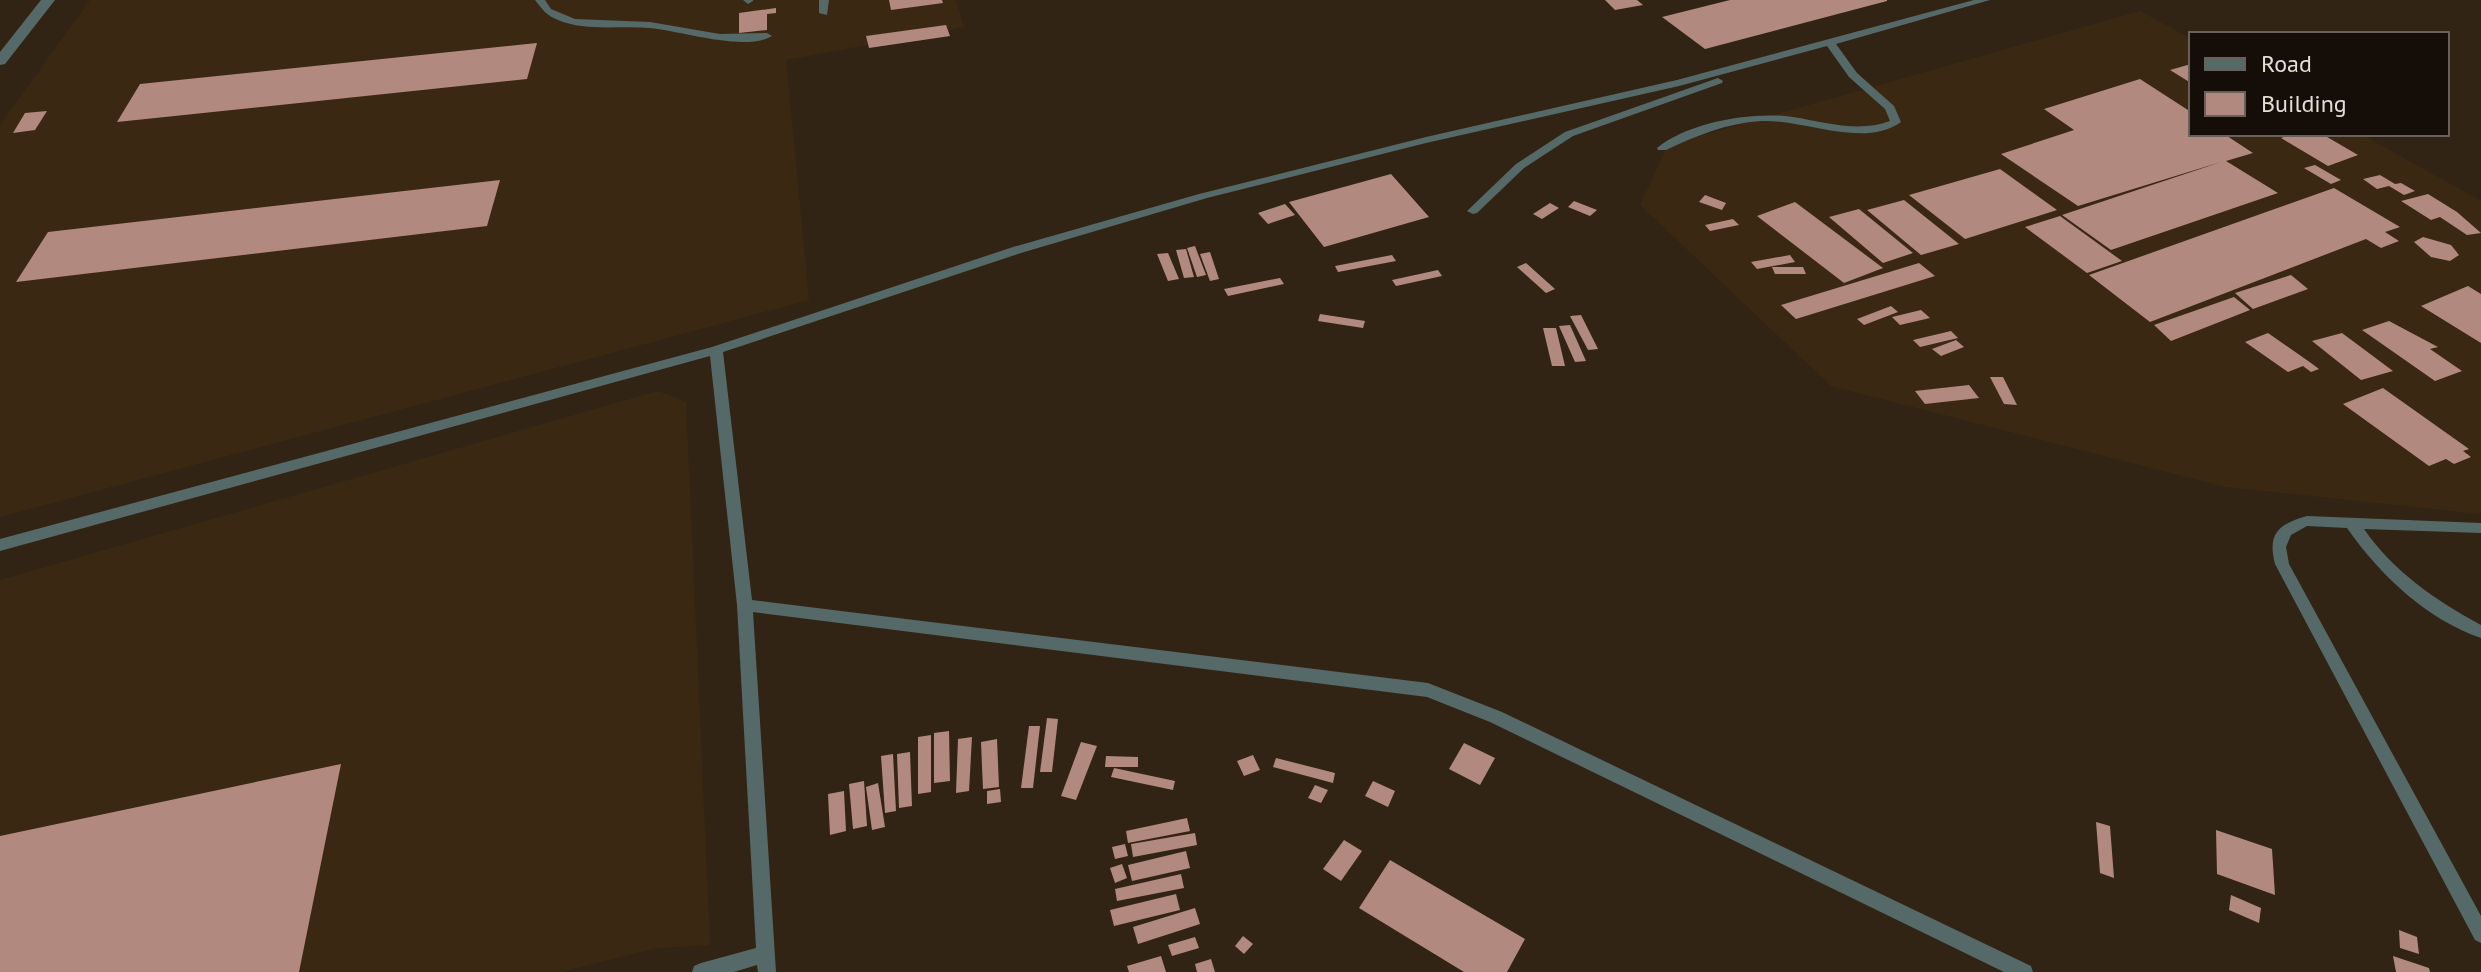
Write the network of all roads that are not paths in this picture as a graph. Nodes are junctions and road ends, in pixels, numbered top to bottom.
1 (48, 0) edge
2 (540, 0) edge
3 (824, 0) edge
4 (1985, 0) edge
5 (824, 13) dead end
6 (767, 36) dead end
7 (1831, 44) junction
8 (0, 61) edge
9 (1751, 65) junction
10 (1662, 148) dead end
11 (1473, 211) dead end
12 (716, 350) junction
13 (2351, 522) junction
14 (2481, 528) edge
15 (0, 545) edge
16 (745, 605) junction
17 (2481, 632) edge
18 (2481, 934) edge
19 (766, 963) edge
20 (701, 972) edge
21 (2024, 972) edge

1 - 8 street
2 - 6 lane
3 - 5 lane
4 - 7 lane
7 - 9 lane
7 - 10 lane
9 - 11 lane
9 - 12 lane
12 - 15 lane
12 - 16 lane
13 - 14 lane
13 - 17 lane
13 - 18 lane
16 - 19 lane
16 - 21 lane
19 - 20 lane

